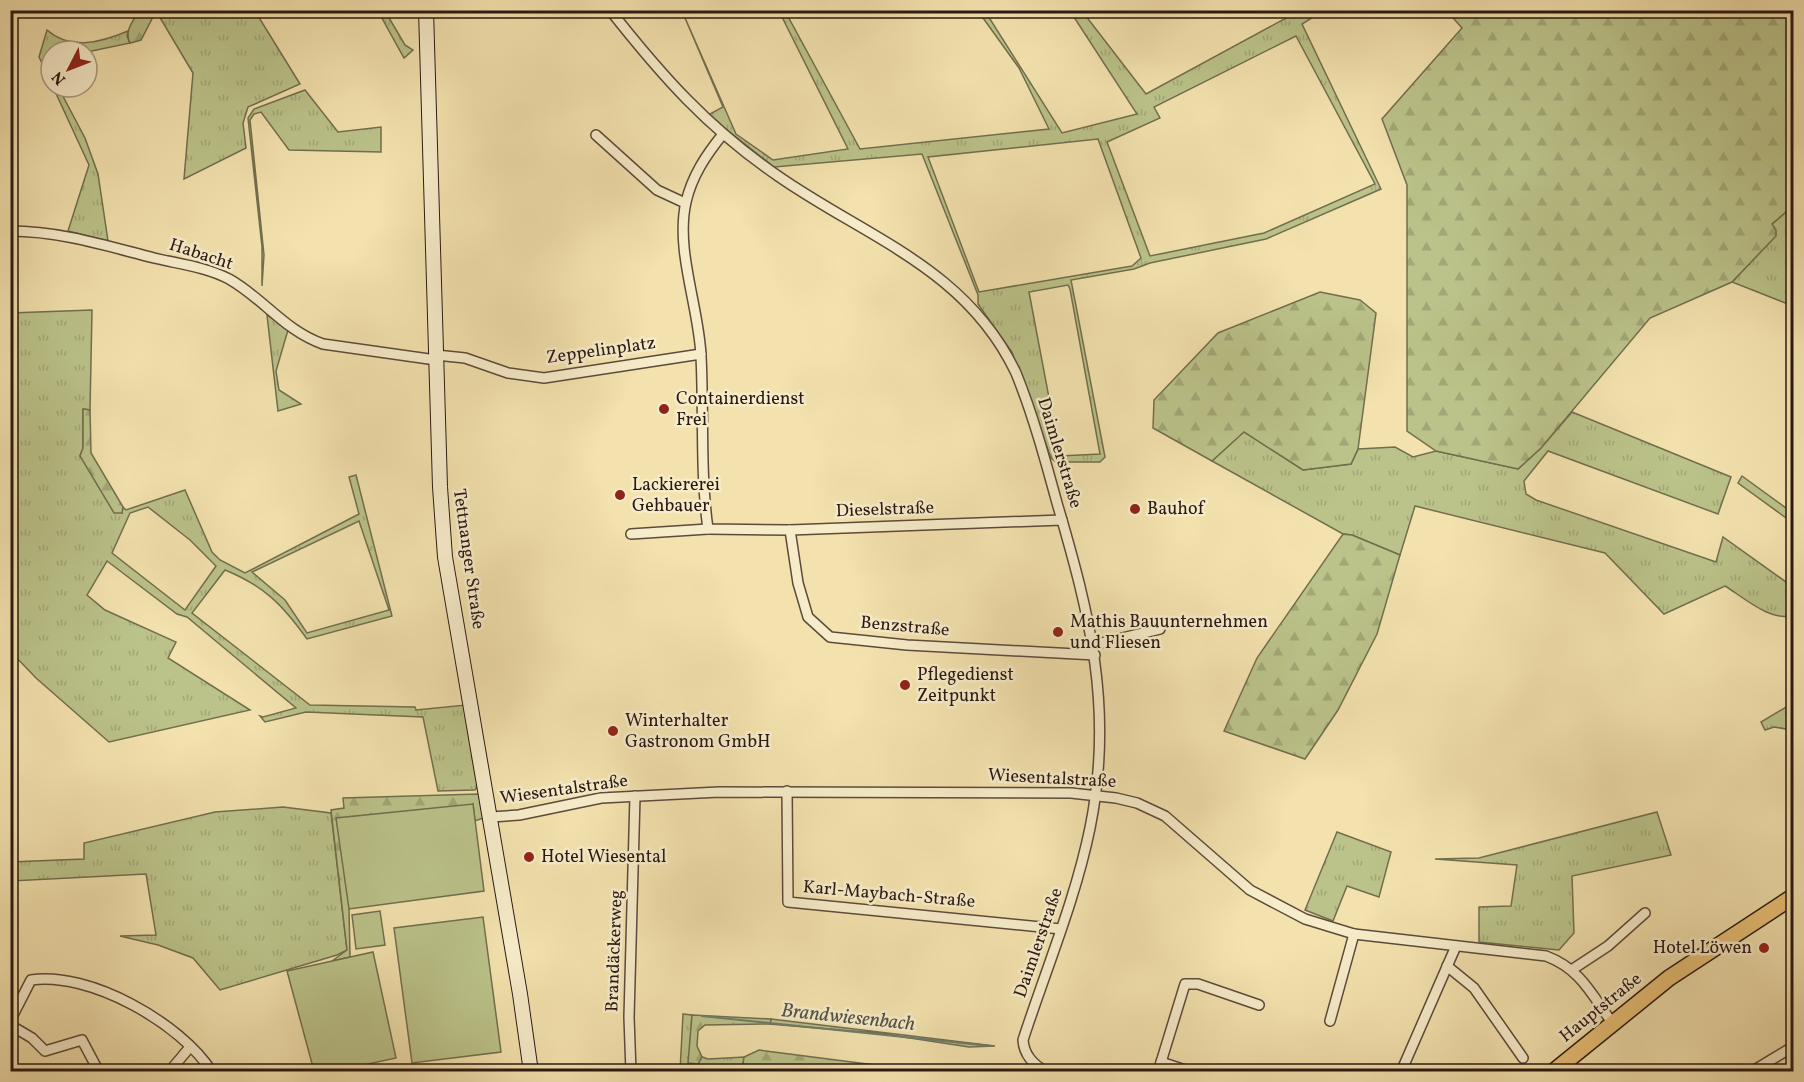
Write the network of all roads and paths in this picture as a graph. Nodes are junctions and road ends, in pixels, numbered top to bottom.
1 (426, 10) edge
2 (610, 10) edge
3 (723, 134) junction
4 (596, 135) dead end
5 (685, 203) junction
6 (10, 231) edge
7 (701, 354) junction
8 (436, 358) junction
9 (1062, 520) junction
10 (708, 529) junction
11 (790, 530) junction
12 (631, 534) dead end
13 (1160, 629) dead end
14 (1093, 645) junction
15 (1095, 655) junction
16 (787, 791) junction
17 (635, 796) junction
18 (1095, 796) junction
19 (491, 817) junction
20 (1794, 896) edge
21 (1645, 913) dead end
22 (1061, 929) junction
23 (1354, 934) junction
24 (1456, 946) junction
25 (1447, 966) junction
26 (1573, 969) junction
27 (1259, 1005) dead end
28 (1330, 1021) dead end
29 (10, 1023) edge
30 (1613, 1024) junction
31 (1794, 1046) edge
32 (190, 1047) junction
33 (1523, 1059) dead end
34 (10, 1063) edge
35 (1159, 1067) edge
36 (14, 1071) edge
37 (99, 1071) edge
38 (169, 1071) edge
39 (212, 1071) edge
40 (531, 1071) edge
41 (632, 1071) edge
42 (1046, 1071) edge
43 (1191, 1071) edge
44 (1401, 1071) edge
45 (1553, 1071) edge
46 (1751, 1071) edge

1 - 8 main road, Tettnanger Straße
2 - 3 street, Daimlerstraße
3 - 5 street
3 - 9 street, Daimlerstraße
4 - 5 street
5 - 7 street
6 - 8 street, Habacht
7 - 8 street, Zeppelinplatz
7 - 10 street
8 - 19 main road, Tettnanger Straße
9 - 11 street, Dieselstraße
9 - 14 street, Daimlerstraße
10 - 11 street, Dieselstraße
10 - 12 street, Dieselstraße
11 - 15 street, Benzstraße
13 - 14 street
14 - 15 street, Daimlerstraße
15 - 18 street, Daimlerstraße
16 - 17 street, Wiesentalstraße
16 - 18 street, Wiesentalstraße
16 - 22 street, Karl-Maybach-Straße
17 - 19 street, Wiesentalstraße
17 - 41 street, Brandäckerweg
18 - 22 street, Daimlerstraße
18 - 23 street, Wiesentalstraße
19 - 40 main road, Tettnanger Straße
20 - 30 main road, Hauptstraße
21 - 26 street
22 - 42 street, Daimlerstraße
23 - 24 street, Wiesentalstraße
23 - 28 street
24 - 25 street
24 - 26 street, Wiesentalstraße
25 - 33 street
25 - 44 street
26 - 30 street, Wiesentalstraße
27 - 35 street
29 - 32 street
29 - 37 street
30 - 45 main road, Hauptstraße
31 - 46 street
32 - 38 street
32 - 39 street
34 - 36 street
35 - 43 street

